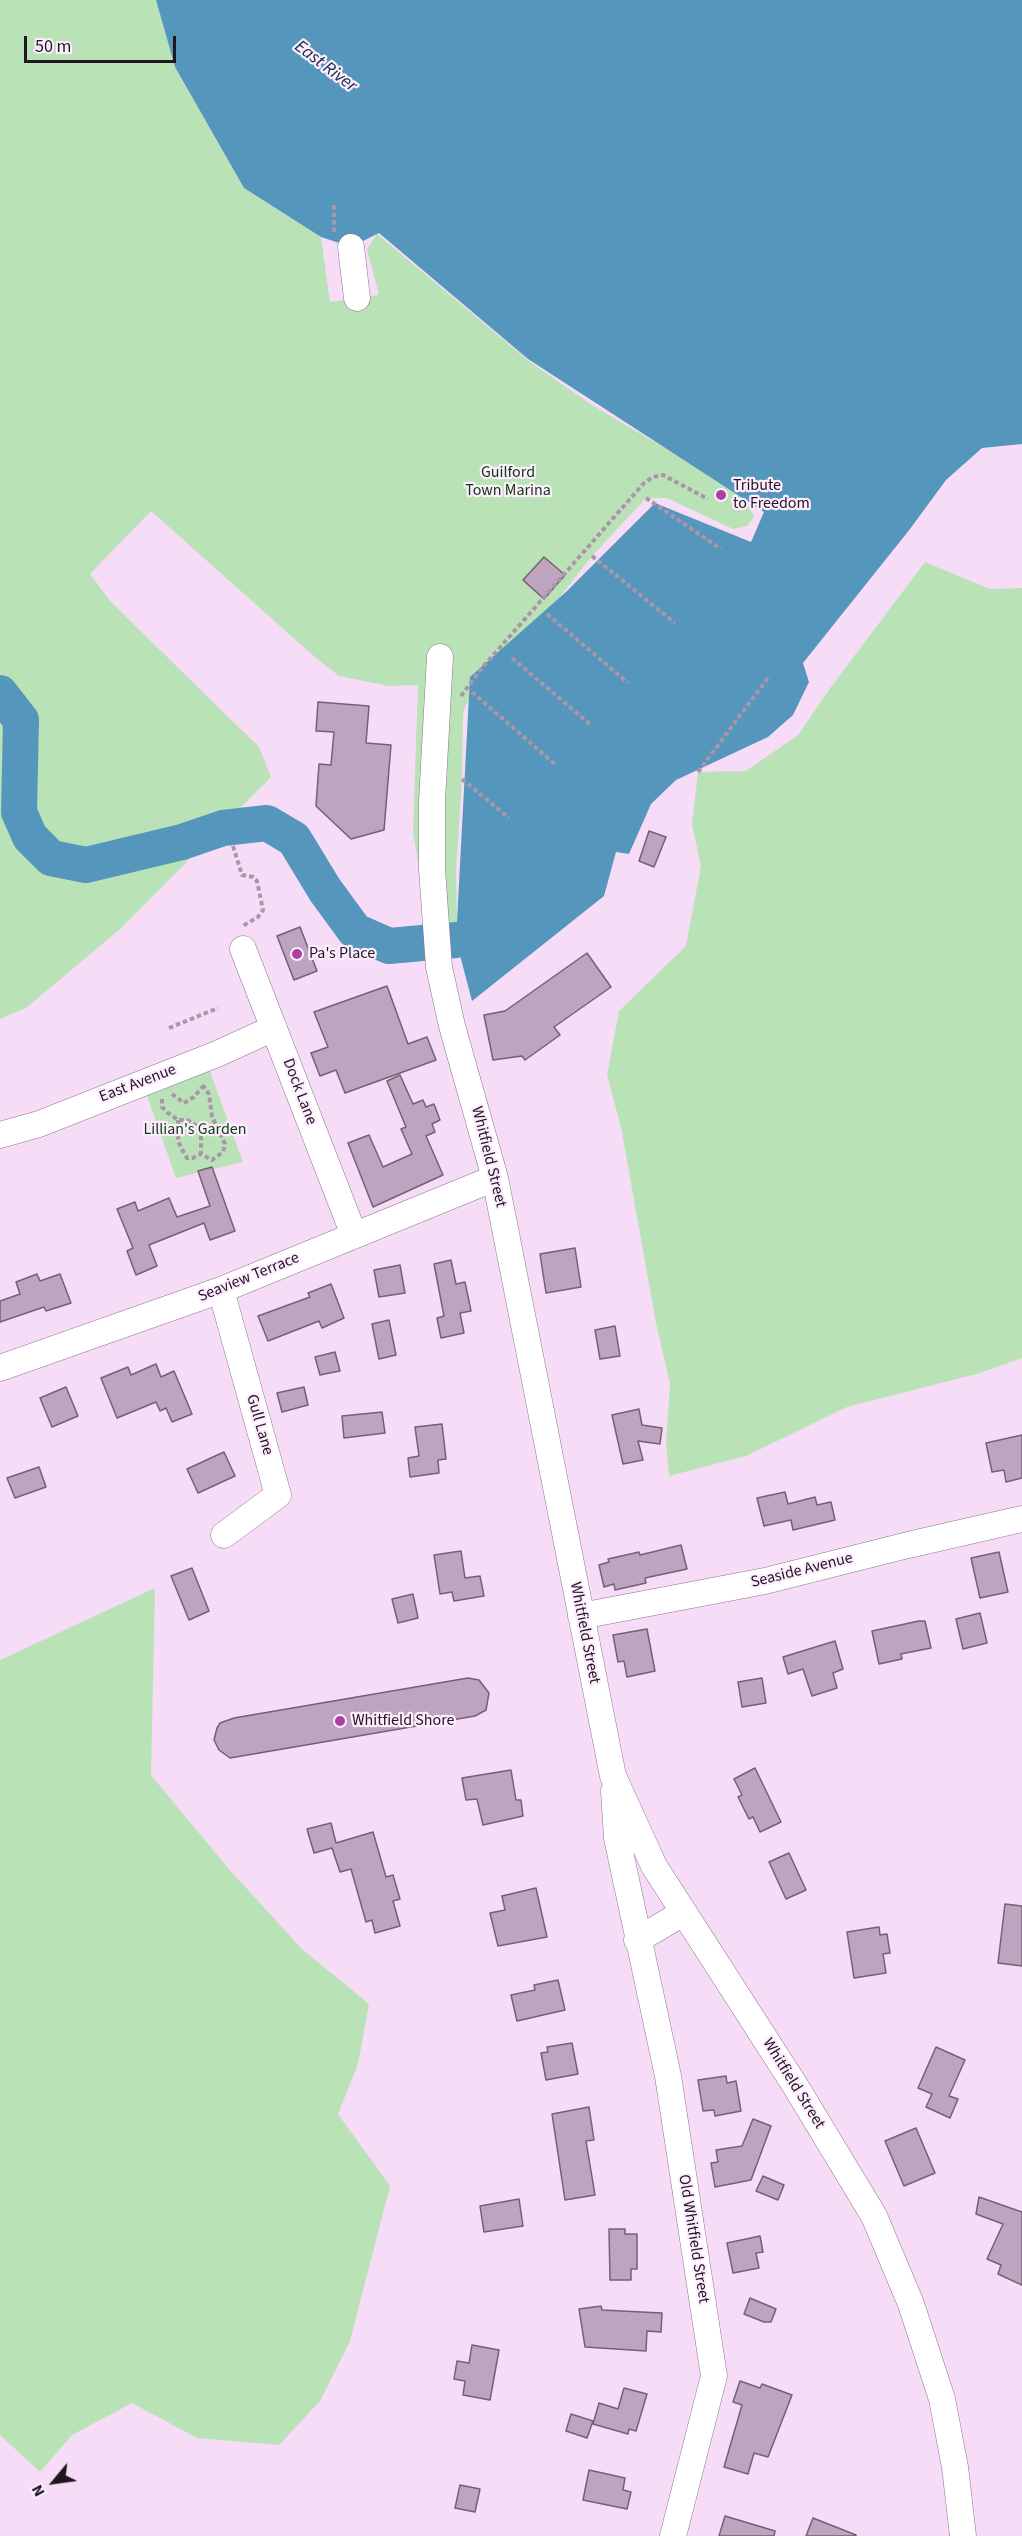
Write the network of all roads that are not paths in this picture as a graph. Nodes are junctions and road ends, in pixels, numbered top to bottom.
1 (351, 247) dead end
2 (357, 298) dead end
3 (440, 657) dead end
4 (239, 940) road end
5 (274, 1028) junction
6 (0, 1135) edge
7 (495, 1178) junction
8 (354, 1235) junction
9 (221, 1290) junction
10 (0, 1368) edge
11 (1022, 1520) edge
12 (224, 1535) dead end
13 (581, 1616) junction
14 (613, 1776) junction
15 (683, 1913) junction
16 (637, 1940) junction
17 (673, 2536) edge
18 (963, 2536) edge

1 - 2 street
3 - 7 street, Whitfield Street
4 - 5 street, Dock Lane
5 - 6 street, East Avenue
5 - 8 street, Dock Lane
7 - 8 street, Seaview Terrace
7 - 13 street, Whitfield Street
8 - 9 street, Seaview Terrace
9 - 10 street, Seaview Terrace
9 - 12 street, Gull Lane
11 - 13 street, Seaside Avenue
13 - 14 street, Whitfield Street
14 - 15 street, Whitfield Street
14 - 16 street, Old Whitfield Street
15 - 16 street
15 - 18 street, Whitfield Street
16 - 17 street, Old Whitfield Street

